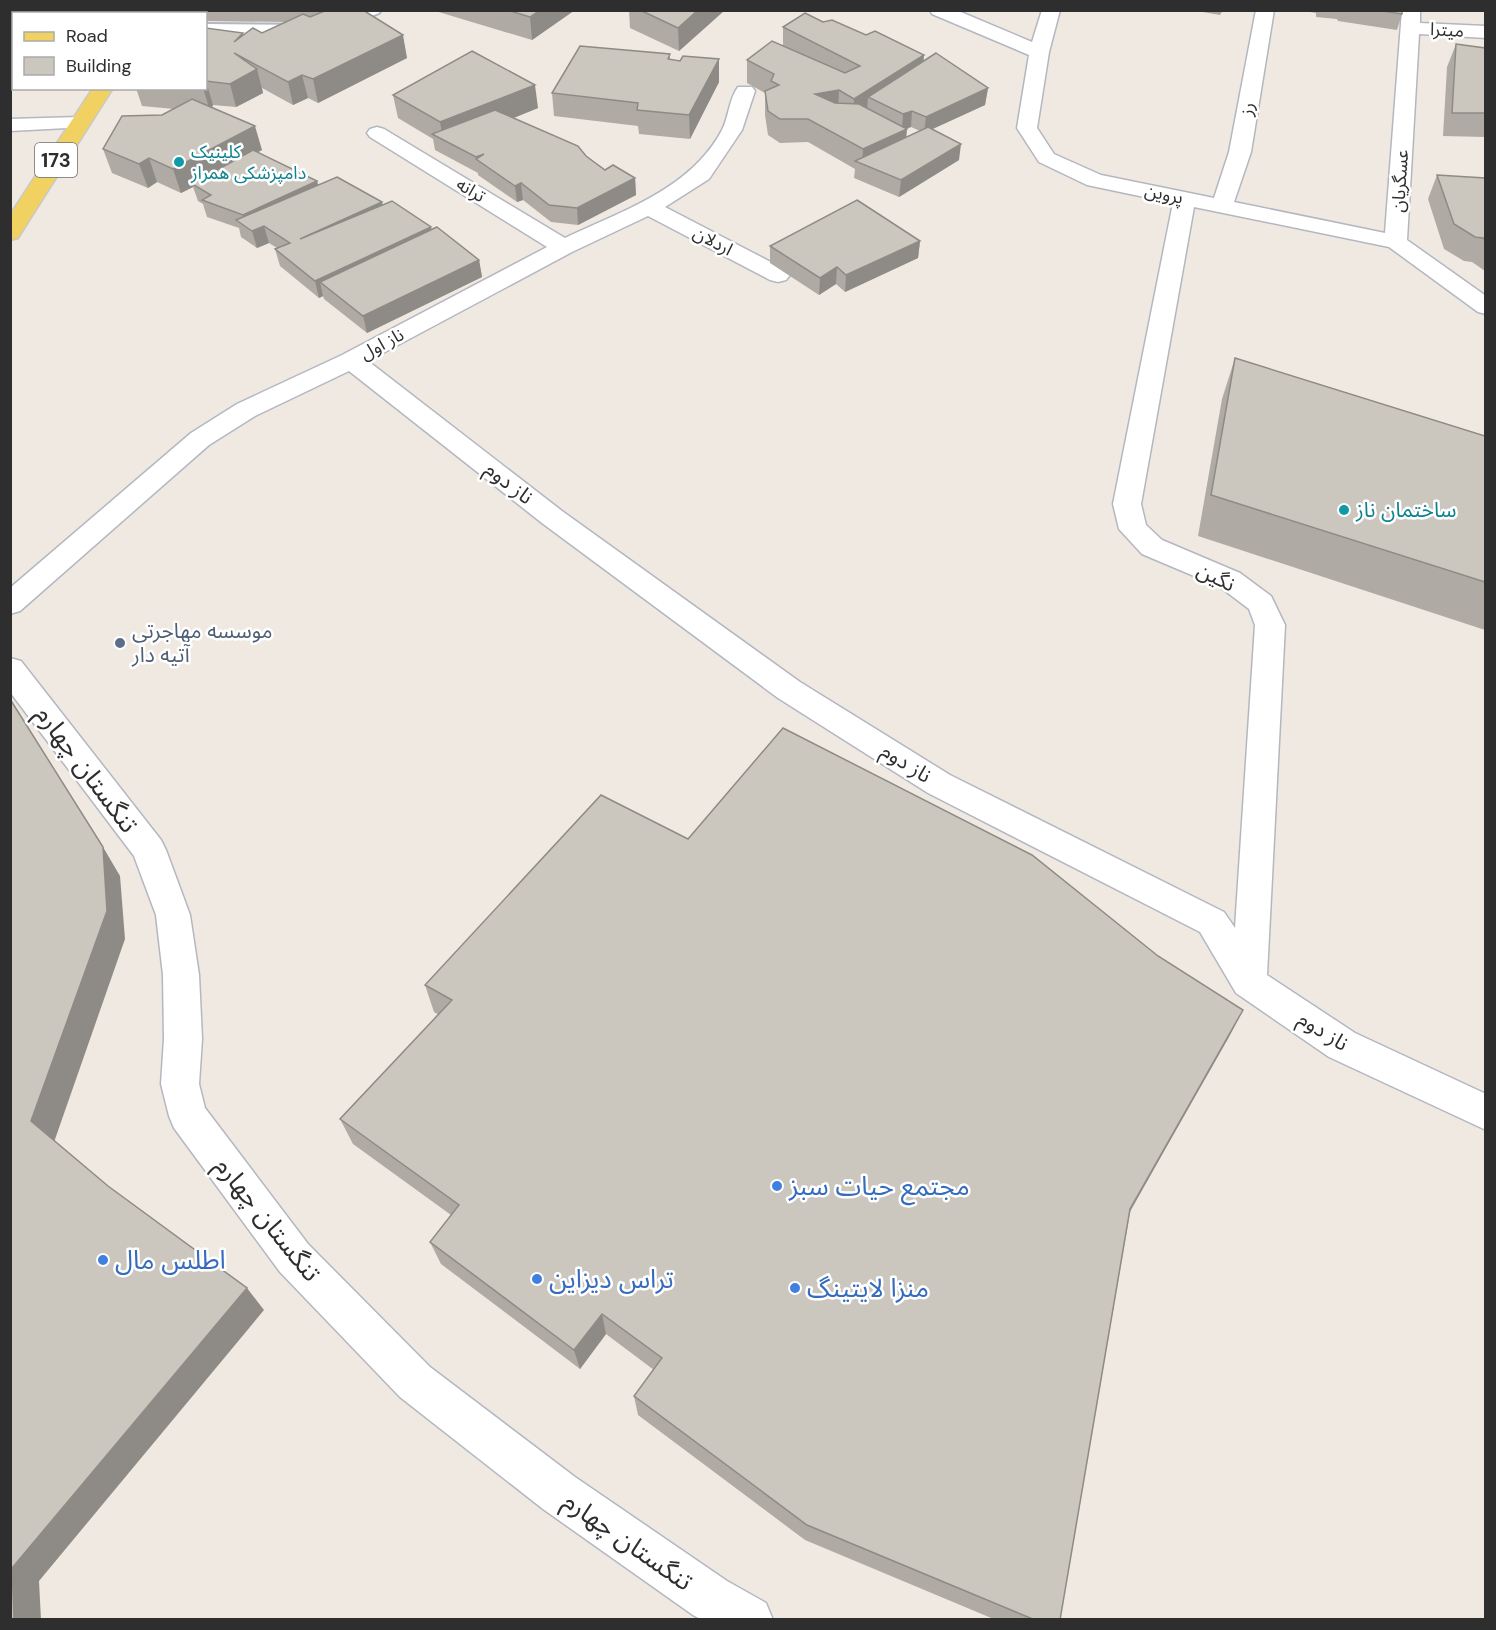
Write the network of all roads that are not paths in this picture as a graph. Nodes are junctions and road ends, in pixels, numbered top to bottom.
1 (373, 10) edge
2 (939, 10) edge
3 (1051, 10) edge
4 (1265, 10) edge
5 (1410, 19) edge
6 (207, 29) edge
7 (1485, 32) edge
8 (1039, 52) junction
9 (102, 90) edge
10 (746, 91) dead end
11 (79, 123) junction
12 (10, 125) edge
13 (377, 133) dead end
14 (1185, 199) junction
15 (1222, 206) junction
16 (648, 207) junction
17 (10, 233) edge
18 (1396, 242) junction
19 (564, 247) junction
20 (778, 275) edge
21 (1485, 307) edge
22 (351, 360) junction
23 (10, 604) edge
24 (10, 669) edge
25 (1249, 982) junction
26 (1485, 1113) edge
27 (749, 1620) edge

1 - 6 lane
2 - 8 street
3 - 8 street, پروین
4 - 15 street, رز
5 - 7 street, میترا
5 - 18 street, عسگریان
8 - 14 street, پروین
9 - 11 main road, 173
10 - 16 street, ناز اول
11 - 12 street
11 - 17 main road, 173
13 - 19 street, ترانه
14 - 15 street, پروین
14 - 25 street, نگین
15 - 18 street, پروین
16 - 19 street, ناز اول
16 - 20 street, اردلان
18 - 21 street, عسگریان
19 - 22 street, ناز اول
22 - 23 street, ناز اول
22 - 25 street, ناز دوم
24 - 27 street, تنگستان چهارم
25 - 26 street, ناز دوم

